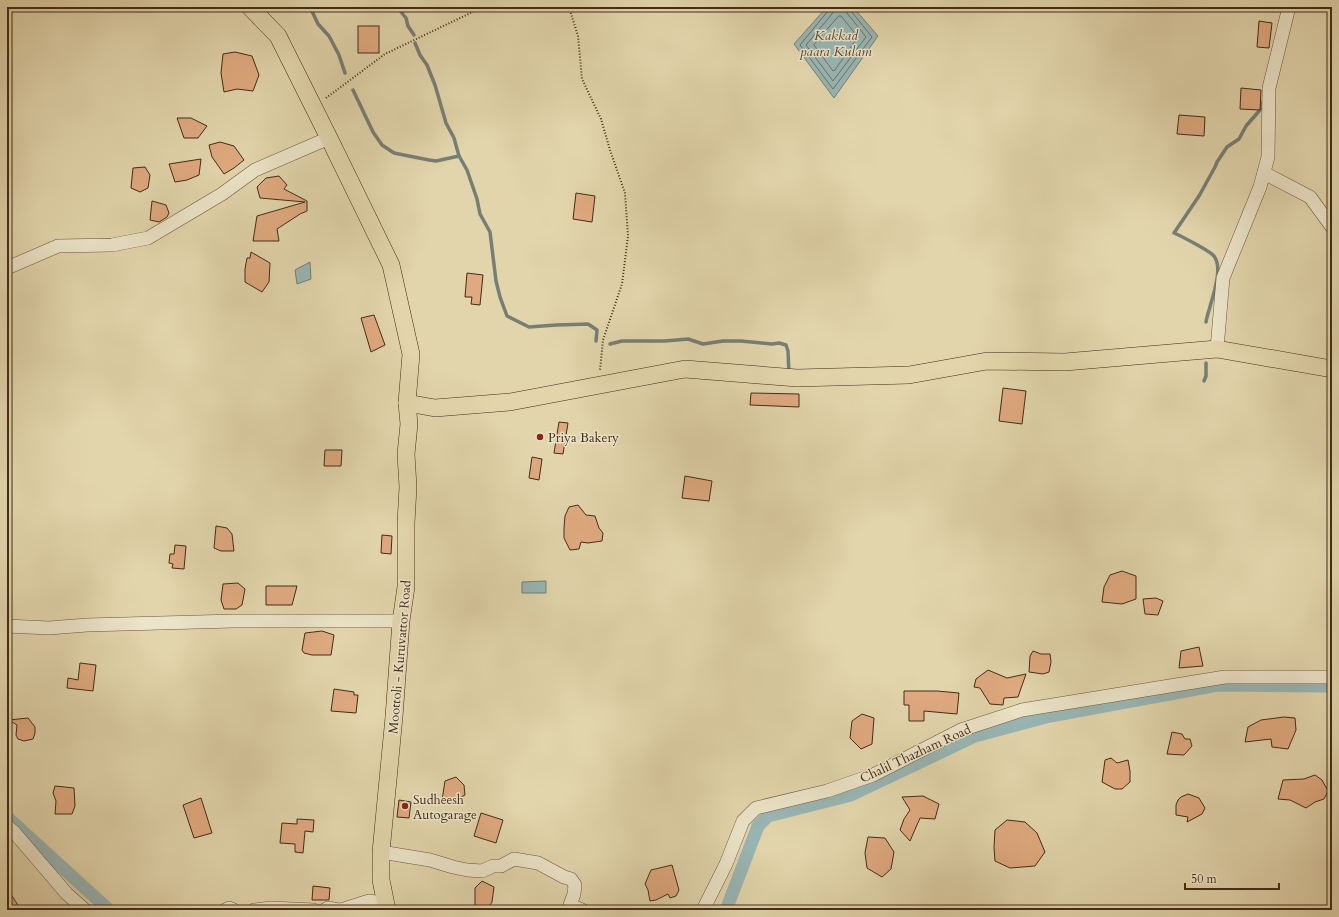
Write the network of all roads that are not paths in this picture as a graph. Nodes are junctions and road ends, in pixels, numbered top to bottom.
1 (250, 7) edge
2 (1289, 7) edge
3 (329, 138) junction
4 (1264, 173) junction
5 (1332, 228) edge
6 (7, 268) edge
7 (1217, 349) junction
8 (1332, 369) edge
9 (407, 403) junction
10 (401, 621) junction
11 (7, 626) edge
12 (1332, 677) edge
13 (7, 826) edge
14 (381, 852) junction
15 (386, 905) edge
16 (85, 910) edge
17 (225, 910) edge
18 (234, 910) edge
19 (254, 910) edge
20 (314, 910) edge
21 (324, 910) edge
22 (340, 910) edge
23 (582, 910) edge
24 (705, 910) edge

1 - 3 main road, Moottoli - Kuruvattor Road
2 - 4 street
3 - 6 street
3 - 9 main road, Moottoli - Kuruvattor Road
4 - 5 street
4 - 7 street
7 - 8 main road
7 - 9 main road
9 - 10 main road, Moottoli - Kuruvattor Road
10 - 11 street
10 - 14 main road, Moottoli - Kuruvattor Road
12 - 24 street, Chalil Thazham Road
13 - 16 street
14 - 15 main road, Moottoli - Kuruvattor Road
14 - 23 street
15 - 22 street
17 - 18 street
19 - 20 street
21 - 22 street

